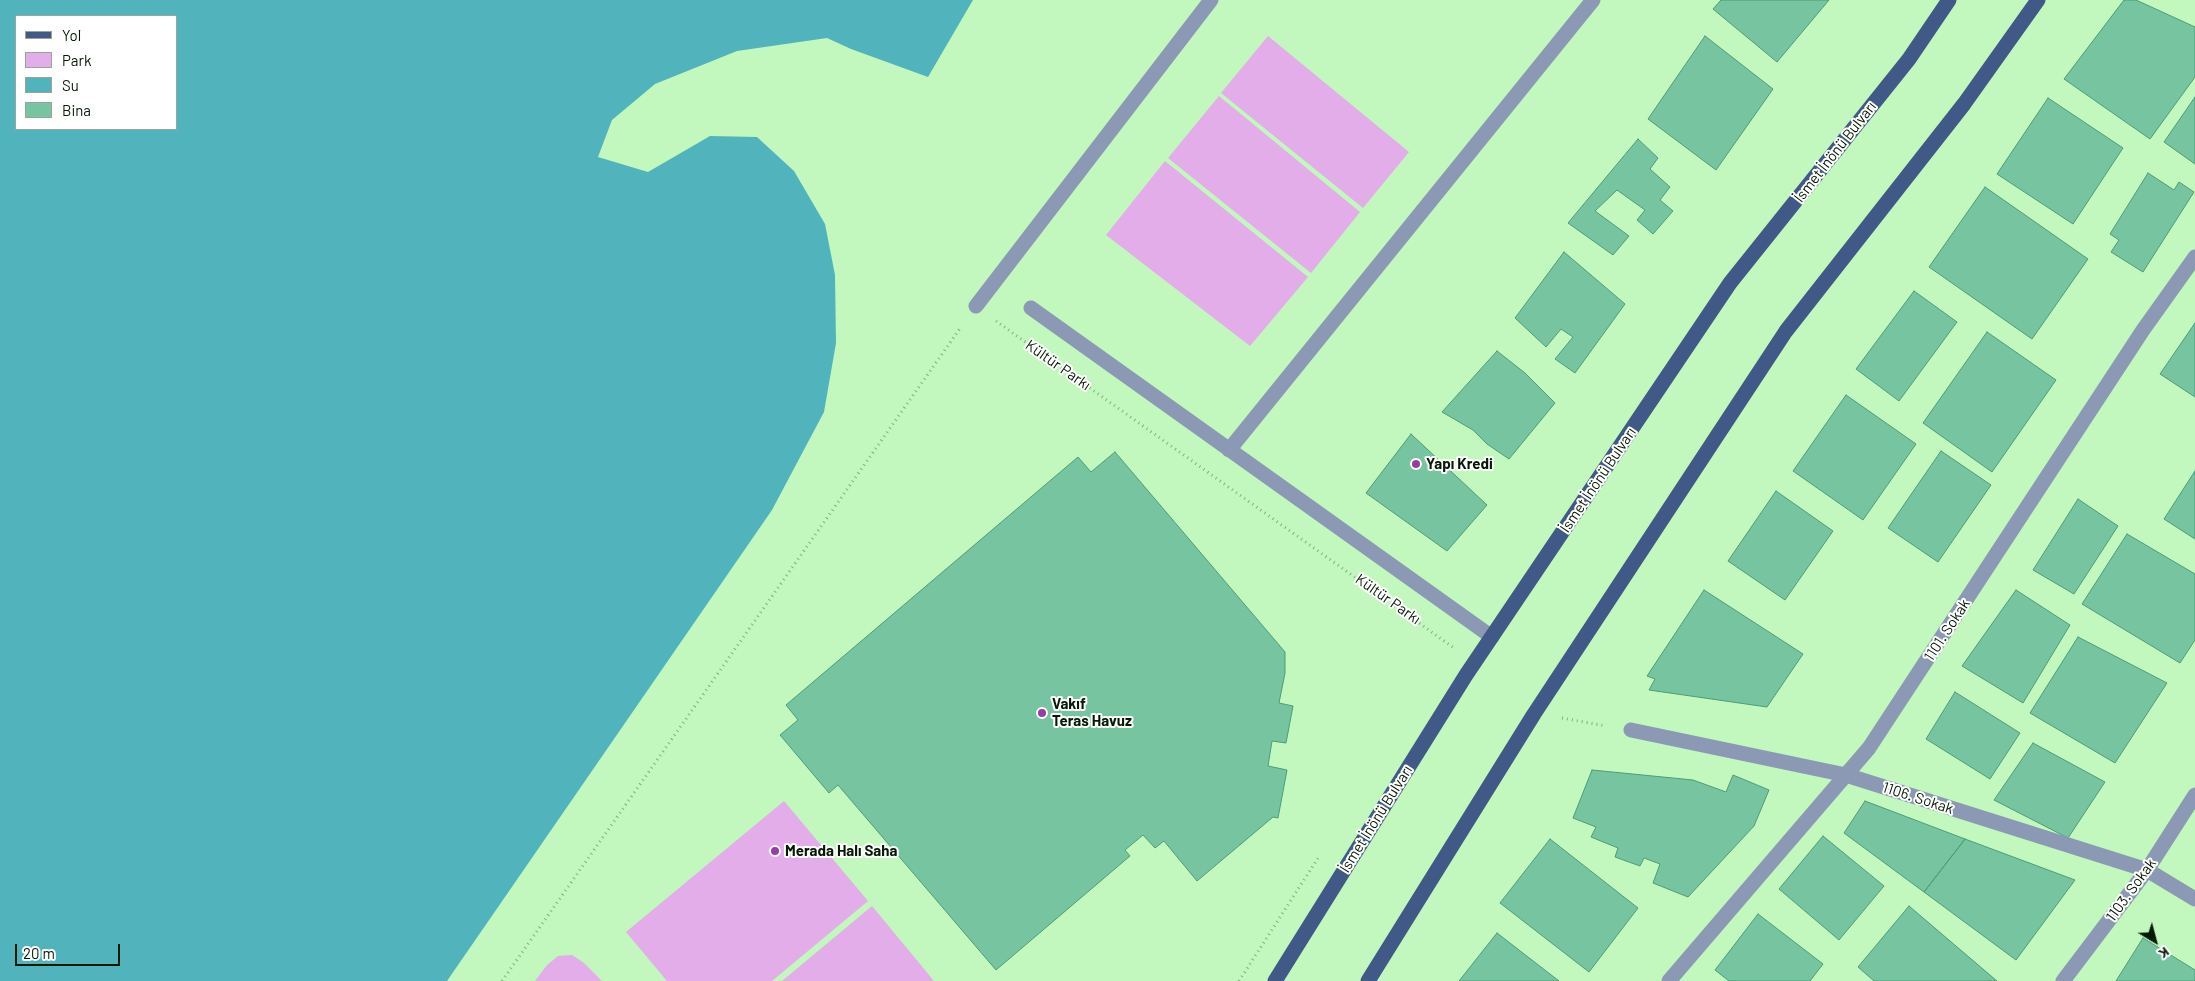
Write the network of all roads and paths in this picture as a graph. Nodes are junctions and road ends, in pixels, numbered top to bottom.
1 (1211, 0) edge
2 (1593, 0) edge
3 (1949, 0) edge
4 (2038, 0) edge
5 (2195, 257) edge
6 (976, 306) joint
7 (1031, 308) dead end
8 (994, 320) dead end
9 (1229, 450) junction
10 (1492, 637) junction
11 (1454, 646) dead end
12 (1534, 714) junction
13 (1631, 730) joint
14 (1846, 775) junction
15 (2195, 795) edge
16 (2147, 870) junction
17 (2195, 899) edge
18 (502, 981) edge
19 (1275, 981) edge
20 (1368, 981) edge
21 (1669, 981) edge
22 (2063, 981) edge

1 - 6 street
2 - 9 street
3 - 10 main road, İsmet İnönü Bulvarı
4 - 12 main road
5 - 14 street, 1101. Sokak
6 - 18 path
7 - 9 street
8 - 11 path, Kültür Parkı
9 - 10 street
10 - 19 main road, İsmet İnönü Bulvarı
12 - 13 path
12 - 20 main road
13 - 14 street, 1106. Sokak
14 - 16 street, 1106. Sokak
14 - 21 street, 1101. Sokak
15 - 16 street, 1103. Sokak
16 - 17 street, 1106. Sokak
16 - 22 street, 1103. Sokak

